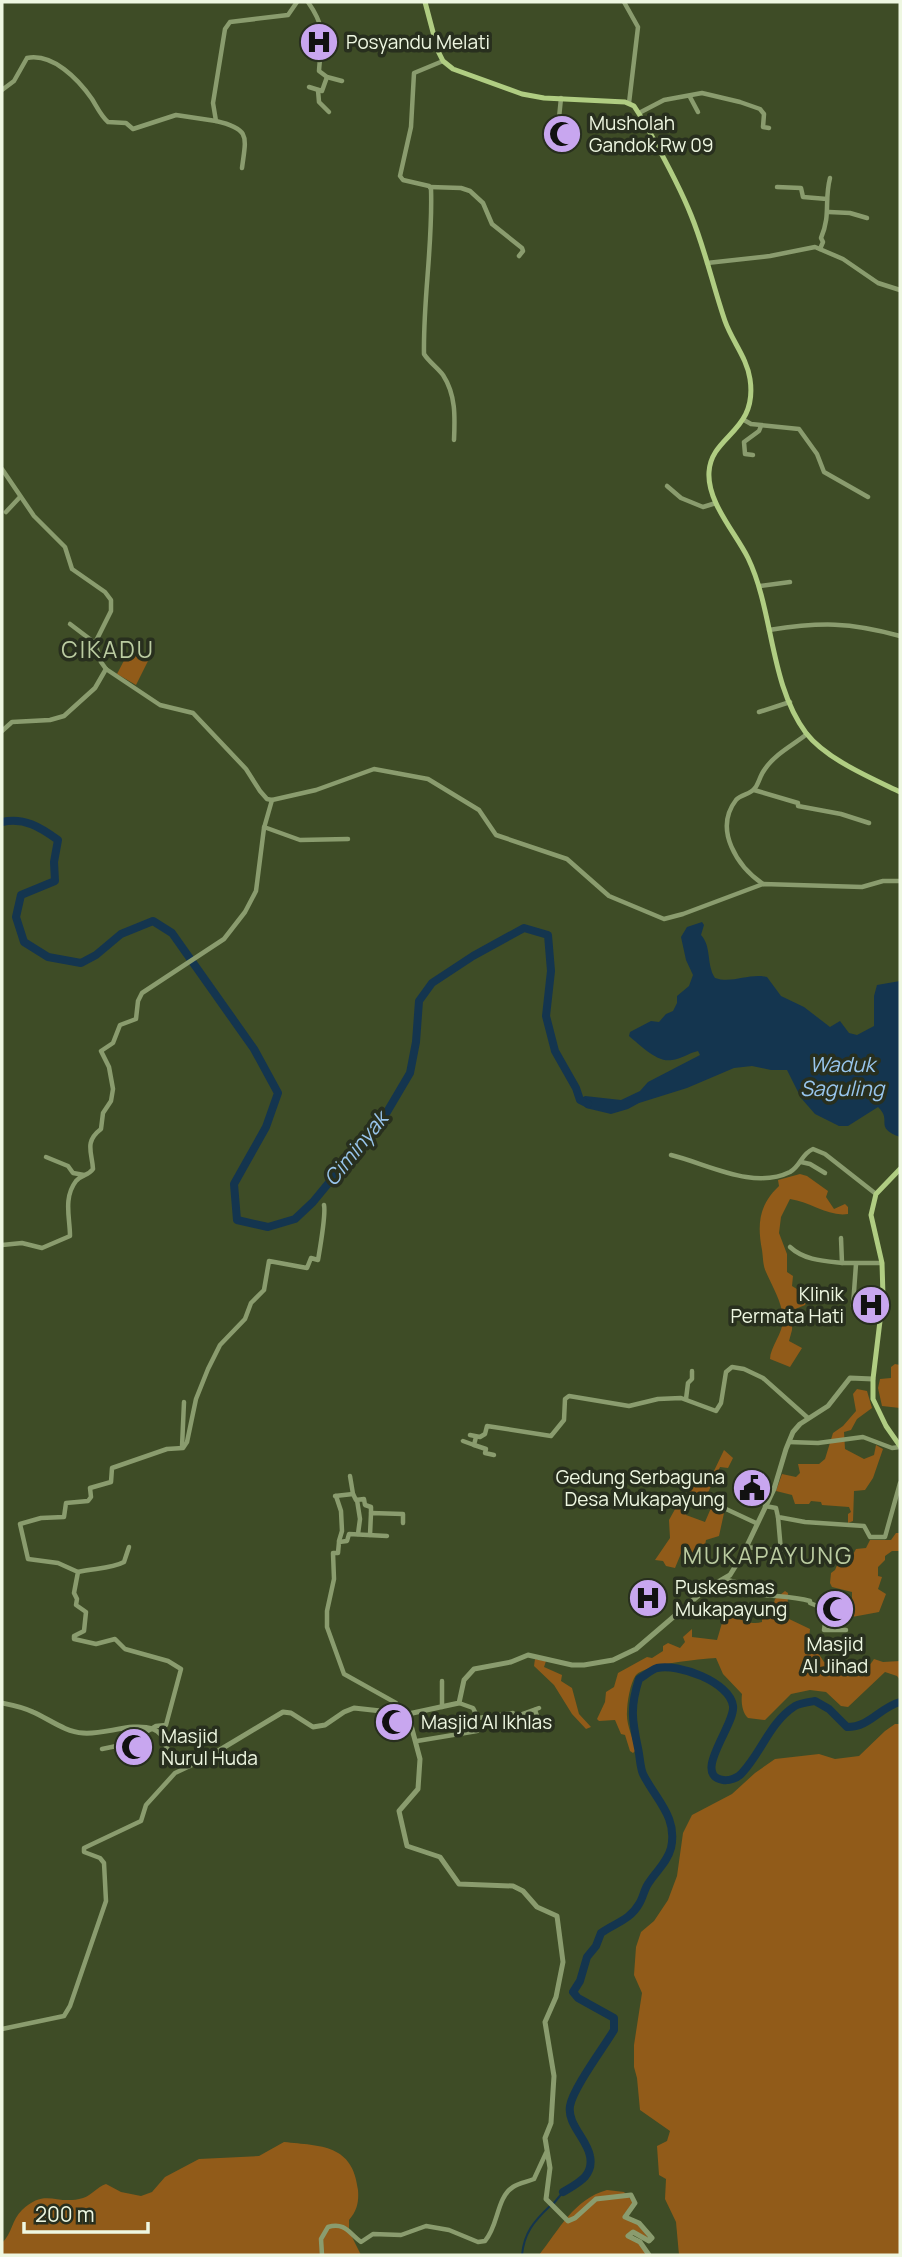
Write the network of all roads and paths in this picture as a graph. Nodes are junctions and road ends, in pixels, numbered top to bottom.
1 (296, 2) edge
2 (308, 2) edge
3 (425, 2) edge
4 (624, 2) edge
5 (443, 61) junction
6 (327, 77) junction
7 (342, 81) dead end
8 (309, 87) dead end
9 (2, 90) edge
10 (318, 90) junction
11 (690, 97) junction
12 (561, 98) junction
13 (629, 103) junction
14 (329, 112) dead end
15 (698, 112) dead end
16 (639, 113) junction
17 (216, 121) junction
18 (558, 128) dead end
19 (769, 128) dead end
20 (242, 168) dead end
21 (830, 178) dead end
22 (430, 187) junction
23 (777, 187) dead end
24 (827, 199) junction
25 (829, 212) junction
26 (867, 218) dead end
27 (820, 249) junction
28 (519, 257) dead end
29 (707, 264) junction
30 (900, 290) edge
31 (744, 420) junction
32 (761, 426) junction
33 (454, 440) dead end
34 (753, 455) dead end
35 (2, 469) edge
36 (667, 486) dead end
37 (20, 497) junction
38 (868, 497) dead end
39 (716, 503) junction
40 (6, 512) dead end
41 (790, 582) dead end
42 (760, 586) junction
43 (70, 624) dead end
44 (768, 630) junction
45 (900, 636) edge
46 (95, 643) junction
47 (106, 669) junction
48 (790, 702) junction
49 (759, 712) dead end
50 (2, 731) edge
51 (807, 734) junction
52 (754, 790) junction
53 (900, 792) edge
54 (272, 800) junction
55 (869, 824) dead end
56 (264, 827) junction
57 (348, 839) dead end
58 (900, 881) edge
59 (763, 884) junction
60 (671, 1155) dead end
61 (46, 1157) dead end
62 (801, 1162) junction
63 (900, 1169) edge
64 (825, 1173) dead end
65 (84, 1175) junction
66 (876, 1194) junction
67 (324, 1205) dead end
68 (841, 1238) dead end
69 (2, 1245) edge
70 (790, 1247) dead end
71 (882, 1263) junction
72 (842, 1264) junction
73 (856, 1264) junction
74 (853, 1306) dead end
75 (692, 1371) dead end
76 (873, 1379) junction
77 (686, 1399) junction
78 (184, 1402) dead end
79 (808, 1418) junction
80 (470, 1435) dead end
81 (476, 1437) junction
82 (463, 1441) dead end
83 (788, 1442) junction
84 (474, 1445) junction
85 (900, 1446) edge
86 (183, 1448) junction
87 (494, 1455) dead end
88 (351, 1476) dead end
89 (900, 1483) edge
90 (353, 1494) junction
91 (693, 1498) dead end
92 (357, 1500) junction
93 (765, 1506) junction
94 (371, 1513) junction
95 (778, 1517) junction
96 (403, 1523) dead end
97 (756, 1523) junction
98 (358, 1534) junction
99 (370, 1535) junction
100 (387, 1536) dead end
101 (340, 1542) junction
102 (129, 1547) dead end
103 (746, 1547) junction
104 (78, 1572) junction
105 (724, 1579) junction
106 (846, 1630) dead end
107 (442, 1681) dead end
108 (2, 1703) edge
109 (459, 1703) junction
110 (443, 1708) junction
111 (396, 1714) junction
112 (408, 1714) junction
113 (540, 1725) dead end
114 (151, 1729) junction
115 (477, 1731) dead end
116 (416, 1741) junction
117 (102, 1749) dead end
118 (210, 1756) junction
119 (2, 2029) edge
120 (547, 2152) junction
121 (322, 2255) edge
122 (649, 2255) edge

1 - 17 street
2 - 6 street
3 - 5 main road
4 - 13 street
5 - 12 main road
5 - 22 street
6 - 7 street
6 - 10 street
8 - 10 street
9 - 17 street
10 - 14 street
11 - 15 street
11 - 16 street
11 - 19 street
12 - 13 main road
12 - 18 street
13 - 16 main road
16 - 29 main road
17 - 20 street
21 - 24 street
22 - 28 street
22 - 33 street
23 - 24 street
24 - 25 street
25 - 26 street
25 - 27 street
27 - 29 street
27 - 30 street
29 - 31 main road
31 - 32 street
31 - 39 main road
32 - 34 street
32 - 38 street
35 - 37 street
36 - 39 street
37 - 40 street
37 - 46 street
39 - 42 main road
41 - 42 street
42 - 44 main road
43 - 46 street
44 - 45 street
44 - 48 main road
46 - 47 street
47 - 50 street
47 - 54 street
48 - 49 street
48 - 51 main road
51 - 52 street
51 - 53 main road
52 - 55 street
52 - 59 street
54 - 56 street
54 - 59 street
56 - 57 street
56 - 65 street
58 - 59 street
60 - 62 street
61 - 65 street
62 - 64 street
62 - 66 street
63 - 66 main road
65 - 69 street
66 - 71 main road
67 - 86 street
68 - 72 street
70 - 72 street
71 - 73 street
71 - 76 main road
72 - 73 street
73 - 74 street
75 - 77 street
76 - 79 street
76 - 85 main road
77 - 79 street
77 - 81 street
78 - 86 street
79 - 83 street
80 - 81 street
81 - 84 street
82 - 84 street
83 - 85 street
83 - 93 street
84 - 87 street
86 - 104 street
88 - 90 street
89 - 95 street
90 - 92 street
90 - 101 street
91 - 97 street
92 - 94 street
92 - 98 street
93 - 95 street
93 - 97 street
94 - 96 street
94 - 99 street
95 - 103 street
97 - 103 street
98 - 99 street
98 - 101 street
99 - 100 street
101 - 111 street
102 - 104 street
103 - 105 street
104 - 114 street
105 - 106 street
105 - 109 street
107 - 110 street
108 - 114 street
109 - 110 street
109 - 113 street
110 - 112 street
111 - 112 street
111 - 118 street
112 - 116 street
114 - 117 street
114 - 118 street
115 - 116 street
116 - 120 street
118 - 119 street
120 - 121 street
120 - 122 street

